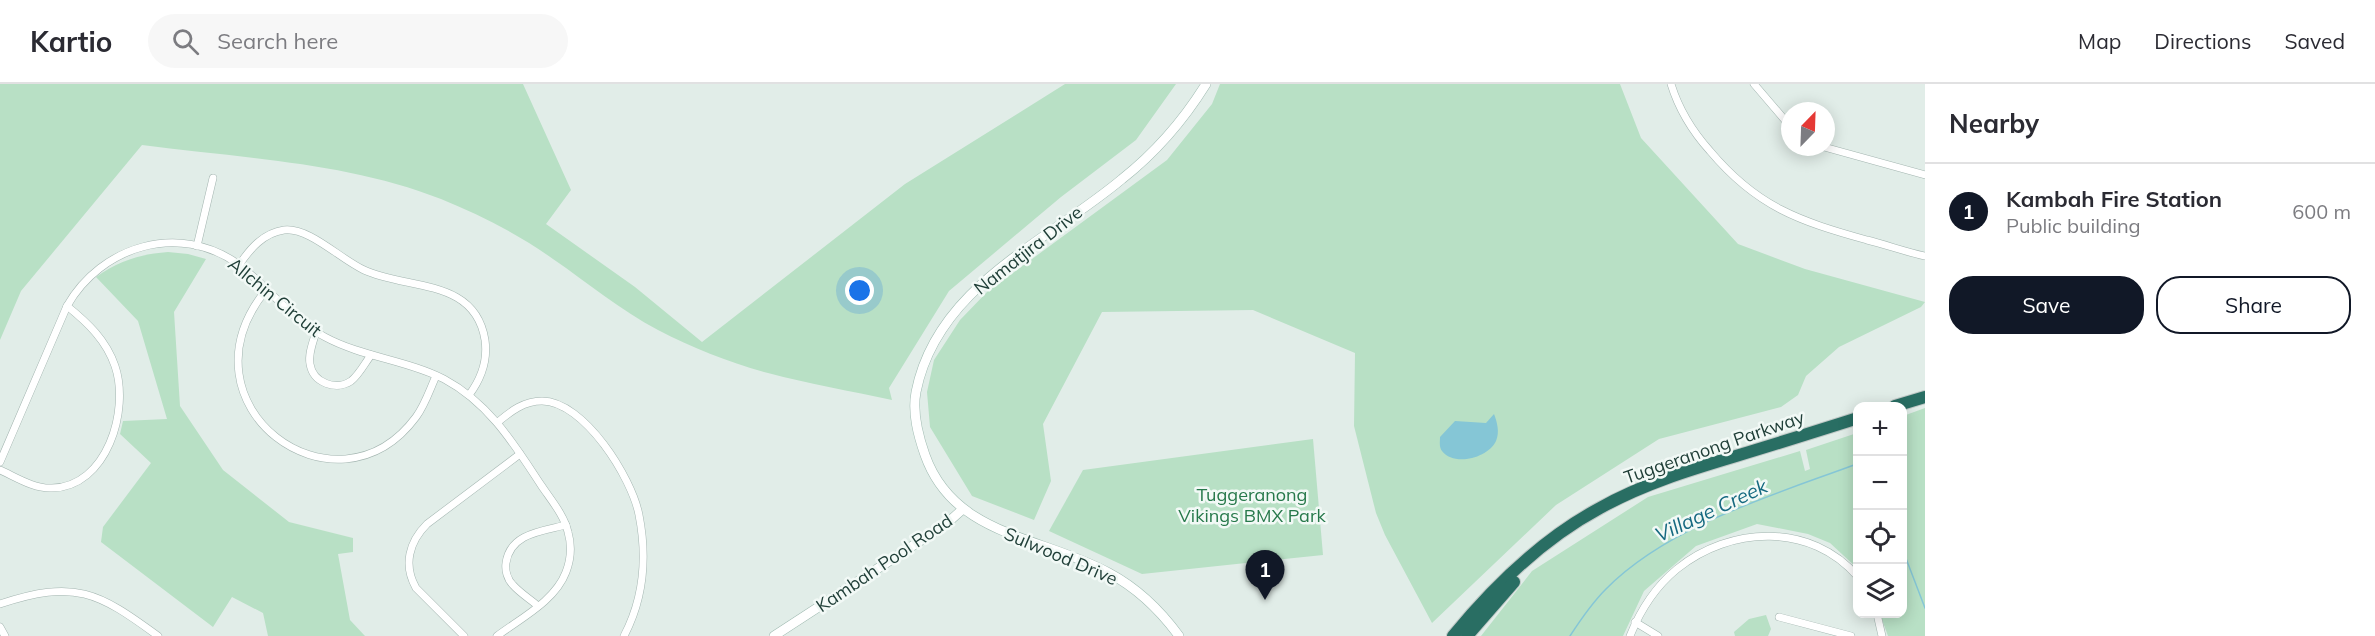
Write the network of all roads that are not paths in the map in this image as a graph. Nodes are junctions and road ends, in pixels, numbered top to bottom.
1 (1206, 84) edge
2 (1671, 84) edge
3 (1754, 84) edge
4 (1781, 116) edge
5 (1835, 150) edge
6 (1925, 175) edge
7 (213, 178) dead end
8 (197, 246) junction
9 (1925, 256) edge
10 (239, 265) junction
11 (266, 290) junction
12 (67, 306) junction
13 (316, 332) junction
14 (370, 355) junction
15 (436, 376) junction
16 (469, 395) junction
17 (1925, 397) edge
18 (1907, 402) edge
19 (1925, 404) edge
20 (1907, 410) edge
21 (1853, 419) edge
22 (498, 422) junction
23 (1853, 427) edge
24 (520, 454) junction
25 (0, 462) edge
26 (0, 471) edge
27 (963, 509) junction
28 (566, 525) junction
29 (1853, 573) edge
30 (0, 604) edge
31 (538, 606) junction
32 (1779, 617) dead end
33 (1878, 618) edge
34 (1635, 622) junction
35 (0, 627) edge
36 (5, 636) edge
37 (158, 636) edge
38 (464, 636) edge
39 (497, 636) edge
40 (624, 636) edge
41 (774, 636) edge
42 (1179, 636) edge
43 (1453, 636) edge
44 (1467, 636) edge
45 (1630, 636) edge
46 (1658, 636) edge
47 (1851, 636) edge
48 (1882, 636) edge

1 - 27 main road, Namatjira Drive
2 - 9 street
3 - 4 street
5 - 6 street
7 - 8 street
8 - 10 street, Allchin Circuit
8 - 12 street, Allchin Circuit
10 - 11 street, Allchin Circuit
10 - 16 street
11 - 13 street, Allchin Circuit
11 - 15 street
12 - 25 street, Allchin Circuit
12 - 26 street
13 - 14 street, Allchin Circuit
13 - 14 street
14 - 15 street, Allchin Circuit
15 - 16 street, Allchin Circuit
16 - 22 street, Allchin Circuit
17 - 18 highway
19 - 20 highway
21 - 43 highway, Tuggeranong Parkway
22 - 24 street, Allchin Circuit
22 - 40 street
23 - 44 highway, Tuggeranong Parkway
24 - 28 street, Allchin Circuit
24 - 38 street
27 - 41 main road, Kambah Pool Road
27 - 42 main road, Sulwood Drive
28 - 31 street, Allchin Circuit
28 - 31 street
29 - 34 street
30 - 37 street
31 - 39 street, Allchin Circuit
32 - 47 street
33 - 48 street
34 - 45 street
34 - 46 street
35 - 36 street

